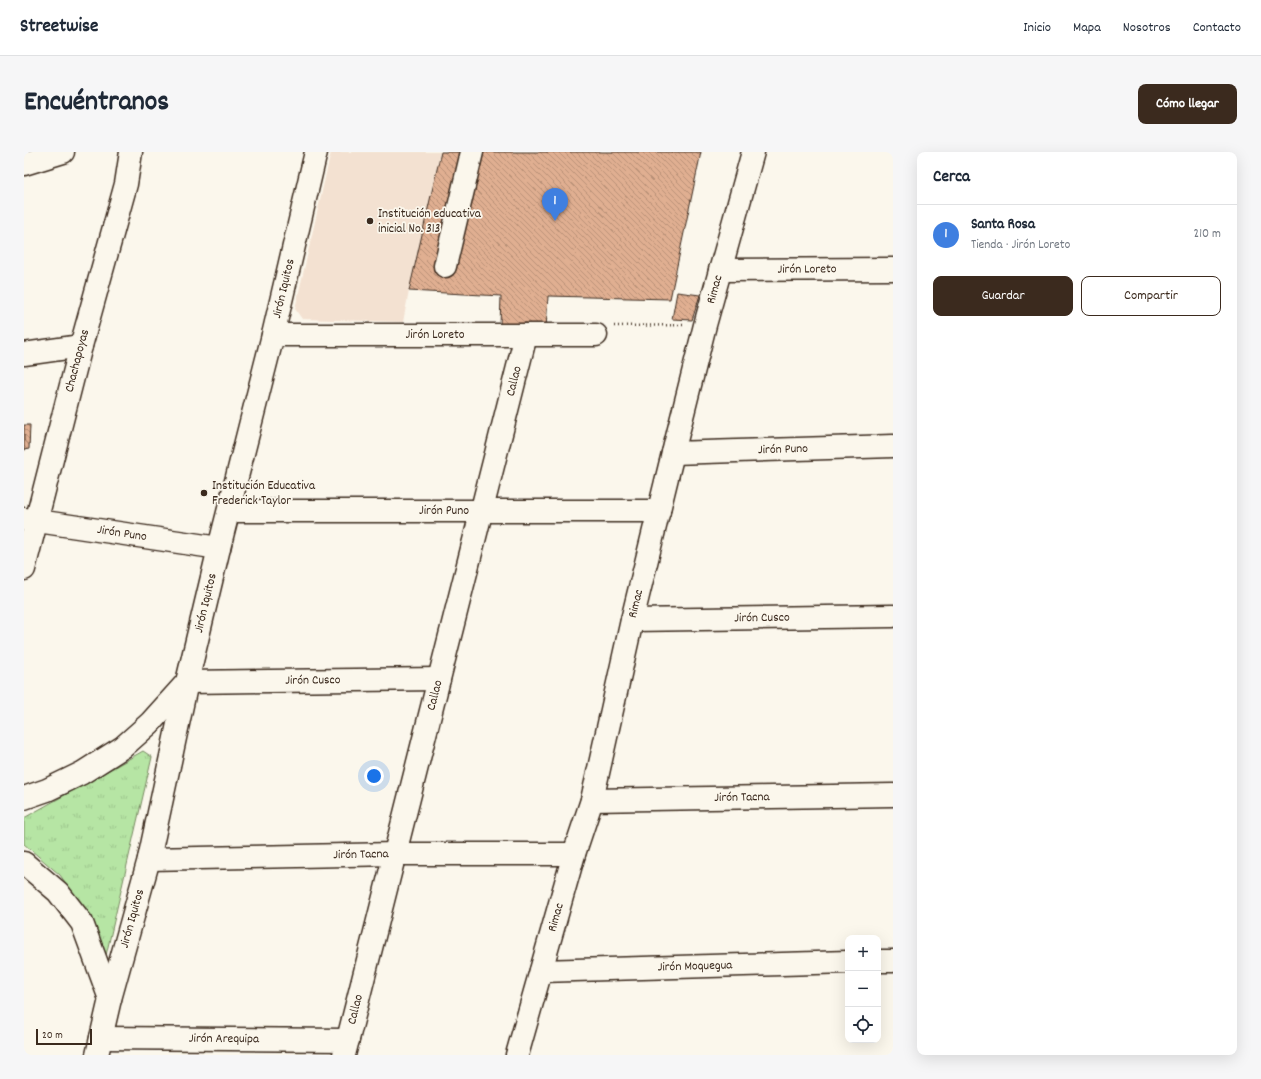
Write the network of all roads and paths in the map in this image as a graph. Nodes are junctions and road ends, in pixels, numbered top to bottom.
1 (63, 152) edge
2 (130, 152) edge
3 (316, 152) edge
4 (472, 152) edge
5 (753, 152) edge
6 (24, 164) edge
7 (445, 266) dead end
8 (893, 269) edge
9 (720, 270) junction
10 (705, 325) junction
11 (526, 335) junction
12 (596, 335) joint
13 (273, 336) junction
14 (80, 346) junction
15 (24, 354) edge
16 (893, 446) edge
17 (673, 453) junction
18 (229, 511) junction
19 (659, 511) junction
20 (481, 512) junction
21 (30, 519) edge
22 (219, 548) junction
23 (24, 569) edge
24 (893, 616) edge
25 (632, 620) junction
26 (439, 679) junction
27 (187, 682) junction
28 (893, 795) edge
29 (24, 798) edge
30 (592, 800) junction
31 (395, 854) junction
32 (574, 854) junction
33 (149, 859) junction
34 (24, 863) edge
35 (881, 961) edge
36 (893, 961) edge
37 (845, 962) edge
38 (541, 971) junction
39 (110, 999) junction
40 (99, 1046) edge
41 (346, 1047) edge
42 (517, 1055) edge

1 - 6 street
2 - 14 street, Chachapoyas
3 - 13 street, Jirón Iquitos
4 - 7 street
5 - 9 street, Rimac
8 - 9 street, Jirón Loreto
9 - 10 street, Rimac
10 - 12 path
10 - 17 street, Rimac
11 - 12 street, Jirón Loreto
11 - 13 street, Jirón Loreto
11 - 20 street, Callao
13 - 18 street, Jirón Iquitos
14 - 15 street
14 - 21 street, Chachapoyas
16 - 17 street, Jirón Puno
17 - 19 street, Rimac
18 - 20 street, Jirón Puno
18 - 22 street, Jirón Iquitos
19 - 20 street, Jirón Puno
19 - 25 street, Rimac
20 - 26 street, Callao
21 - 22 street, Jirón Puno
21 - 23 street, Chachapoyas
22 - 27 street, Jirón Iquitos
24 - 25 street, Jirón Cusco
25 - 30 street, Rimac
26 - 27 street, Jirón Cusco
26 - 31 street, Callao
27 - 29 street
27 - 33 street, Jirón Iquitos
28 - 30 street, Jirón Tacna
30 - 32 street, Rimac
31 - 32 street, Jirón Tacna
31 - 33 street, Jirón Tacna
31 - 41 street, Callao
32 - 38 street, Rimac
33 - 39 street, Jirón Iquitos
34 - 39 street
35 - 36 street
37 - 38 street, Jirón Moquegua
38 - 42 street, Rimac
39 - 40 street, Jirón Iquitos
40 - 41 street, Jirón Arequipa

